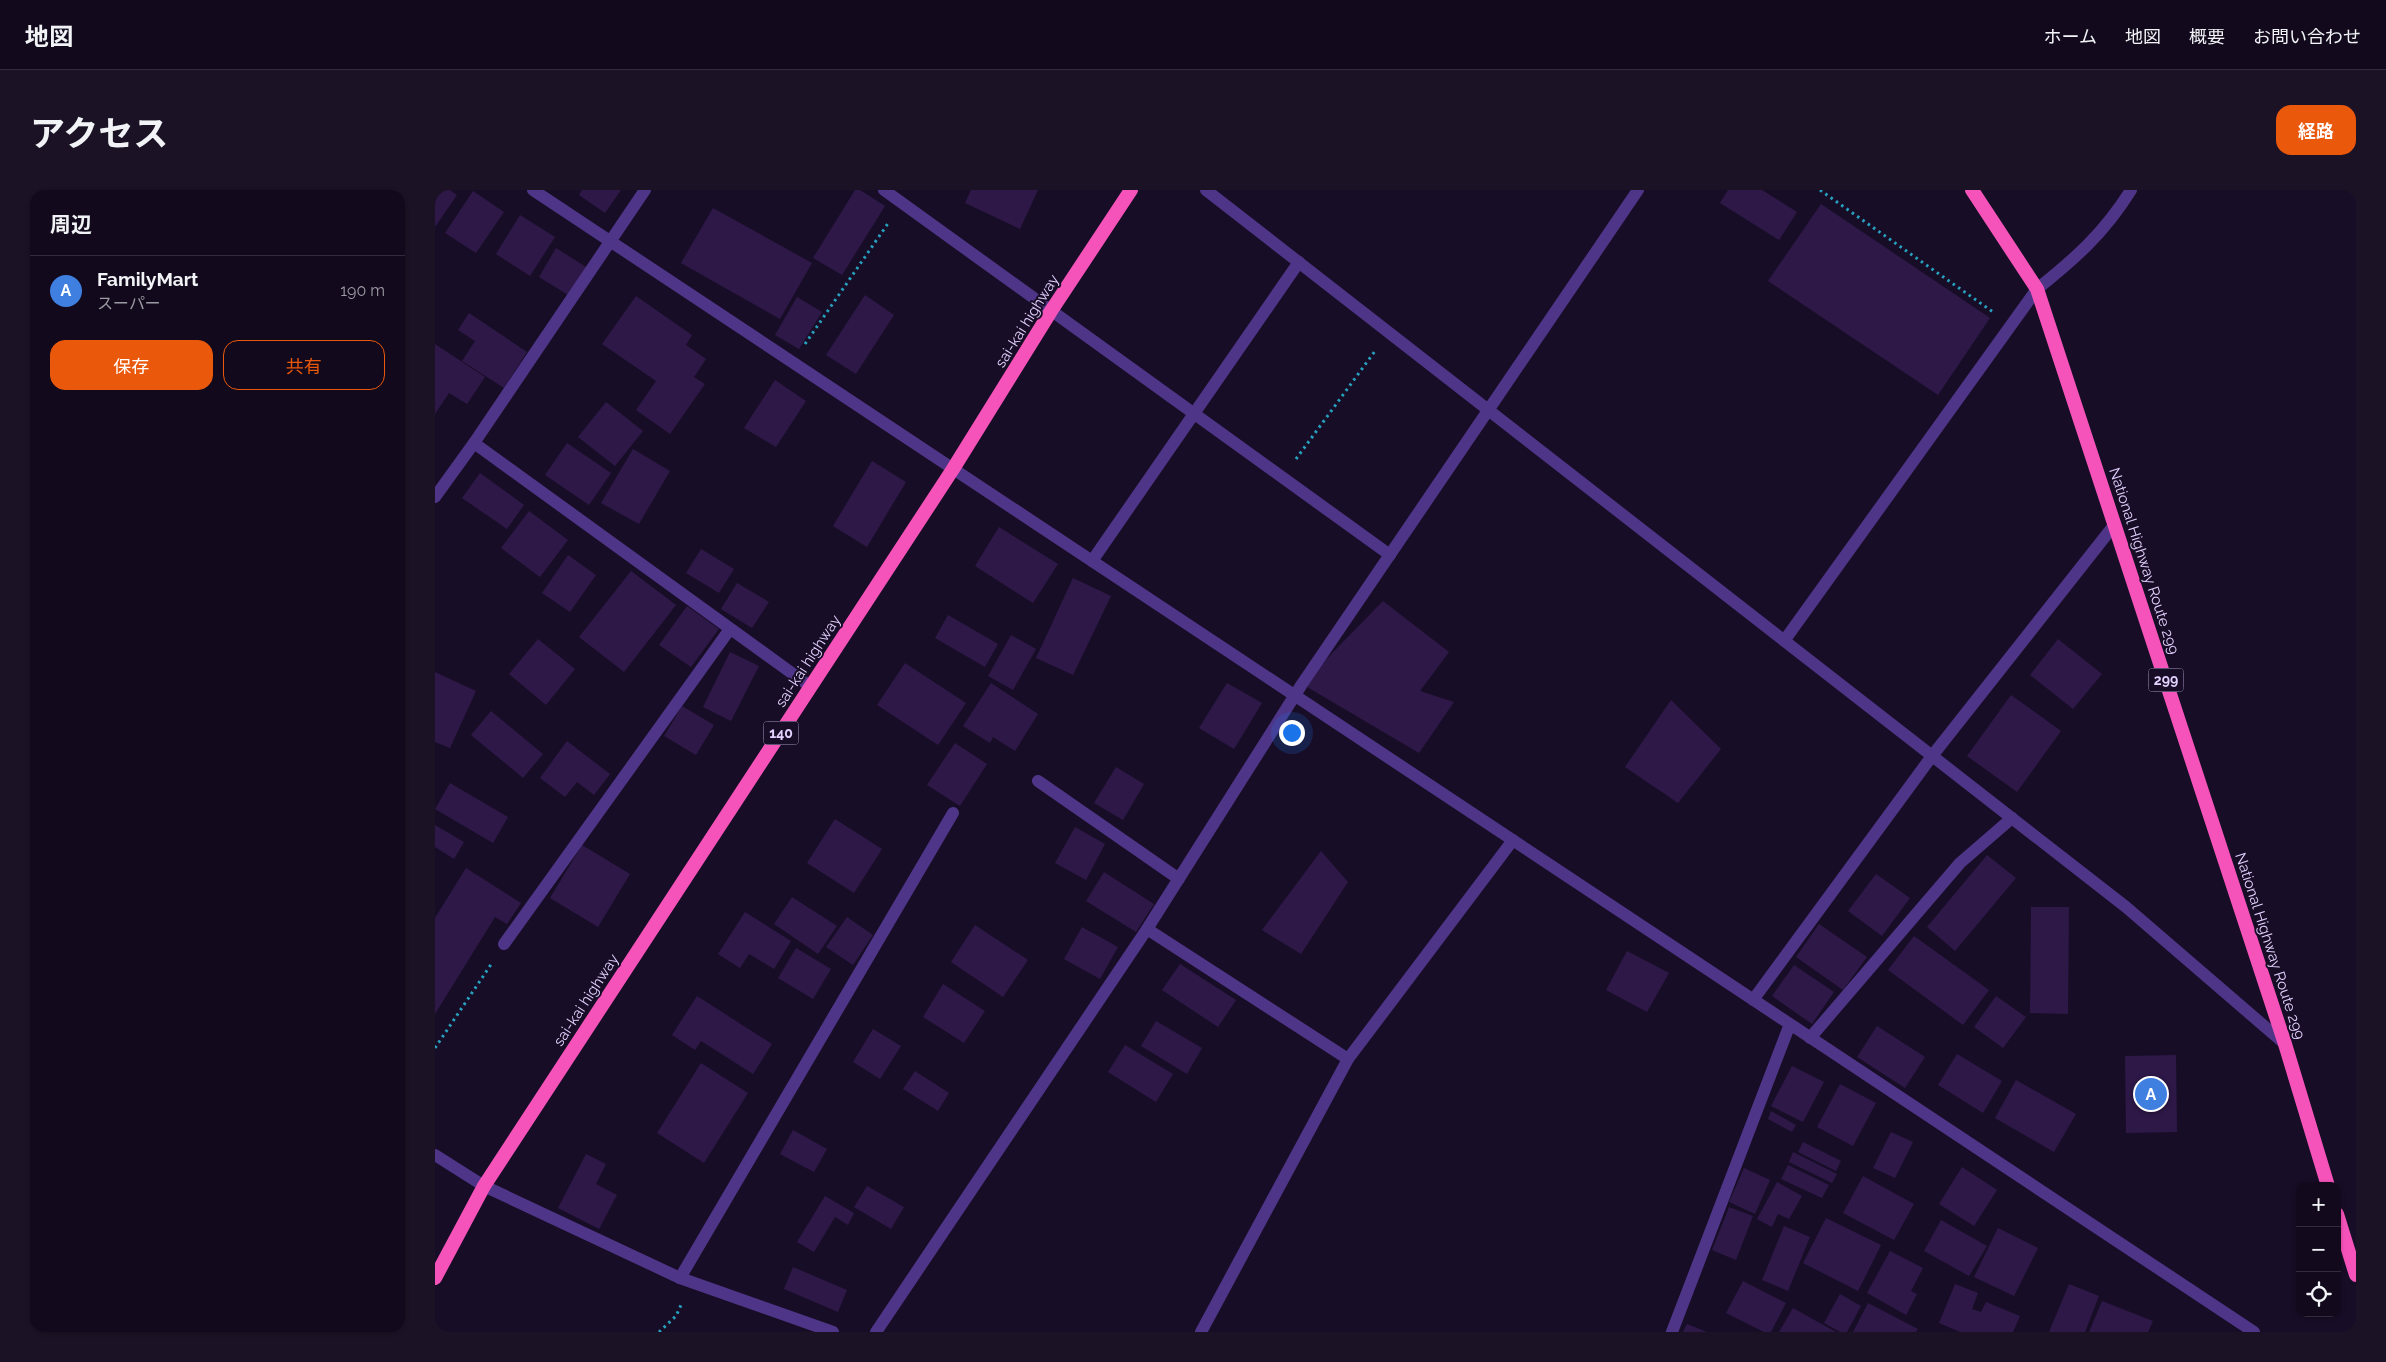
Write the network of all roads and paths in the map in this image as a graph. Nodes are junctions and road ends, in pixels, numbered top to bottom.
1 (533, 190) edge
2 (645, 190) edge
3 (884, 190) edge
4 (1131, 190) edge
5 (1206, 190) edge
6 (1638, 190) edge
7 (1820, 190) edge
8 (1972, 190) edge
9 (2131, 190) edge
10 (902, 203) junction
11 (611, 241) junction
12 (1299, 262) junction
13 (2037, 289) junction
14 (1051, 311) junction
15 (2011, 325) junction
16 (1389, 332) junction
17 (794, 361) junction
18 (1489, 410) junction
19 (1194, 414) junction
20 (474, 442) junction
21 (953, 469) junction
22 (1282, 478) junction
23 (435, 497) edge
24 (2115, 524) junction
25 (1390, 555) junction
26 (1092, 561) junction
27 (730, 628) junction
28 (1784, 641) junction
29 (811, 687) junction
30 (1295, 696) junction
31 (1932, 756) junction
32 (1038, 780) dead end
33 (953, 813) dead end
34 (2012, 818) junction
35 (1513, 840) junction
36 (1179, 879) junction
37 (1147, 929) junction
38 (504, 944) joint
39 (1753, 1000) junction
40 (1790, 1024) junction
41 (1810, 1038) junction
42 (2285, 1044) junction
43 (435, 1048) edge
44 (1348, 1059) junction
45 (435, 1155) edge
46 (2328, 1182) edge
47 (484, 1186) junction
48 (2341, 1227) edge
49 (2356, 1275) edge
50 (435, 1278) edge
51 (680, 1278) junction
52 (693, 1283) junction
53 (659, 1332) edge
54 (833, 1332) edge
55 (876, 1332) edge
56 (1201, 1332) edge
57 (1673, 1332) edge
58 (2254, 1332) edge

1 - 11 street
2 - 11 street
3 - 10 street
4 - 14 highway, sai-kai highway / 140
5 - 12 street
6 - 18 street
7 - 15 path
8 - 13 highway, National Highway Route 299 / 299
9 - 13 street
10 - 14 street
10 - 17 path
11 - 17 street
11 - 20 street
12 - 16 street
12 - 19 street
13 - 15 street
13 - 24 highway, National Highway Route 299 / 299
14 - 19 street
14 - 21 highway, sai-kai highway / 140
15 - 28 street
16 - 18 street
16 - 22 path
17 - 21 street
18 - 25 street
18 - 28 street
19 - 22 street
19 - 26 street
20 - 23 street
20 - 27 street
21 - 26 street
21 - 29 highway, sai-kai highway / 140
22 - 25 street
24 - 31 street
24 - 42 highway, National Highway Route 299 / 299
25 - 30 street
26 - 30 street
27 - 29 street
27 - 38 street
28 - 31 street
29 - 47 highway, sai-kai highway / 140
30 - 35 street
30 - 36 street
31 - 34 street
31 - 39 street
32 - 36 street
33 - 51 street
34 - 41 street
34 - 42 street
35 - 39 street
35 - 44 street
36 - 37 street
37 - 44 street
37 - 55 street
38 - 43 path
39 - 40 street
40 - 41 street
40 - 57 street
41 - 58 street
42 - 46 highway, National Highway Route 299 / 299
44 - 56 street
45 - 47 street
47 - 50 highway, sai-kai highway / 140
47 - 51 street
48 - 49 highway
51 - 52 street
52 - 53 path
52 - 54 street

